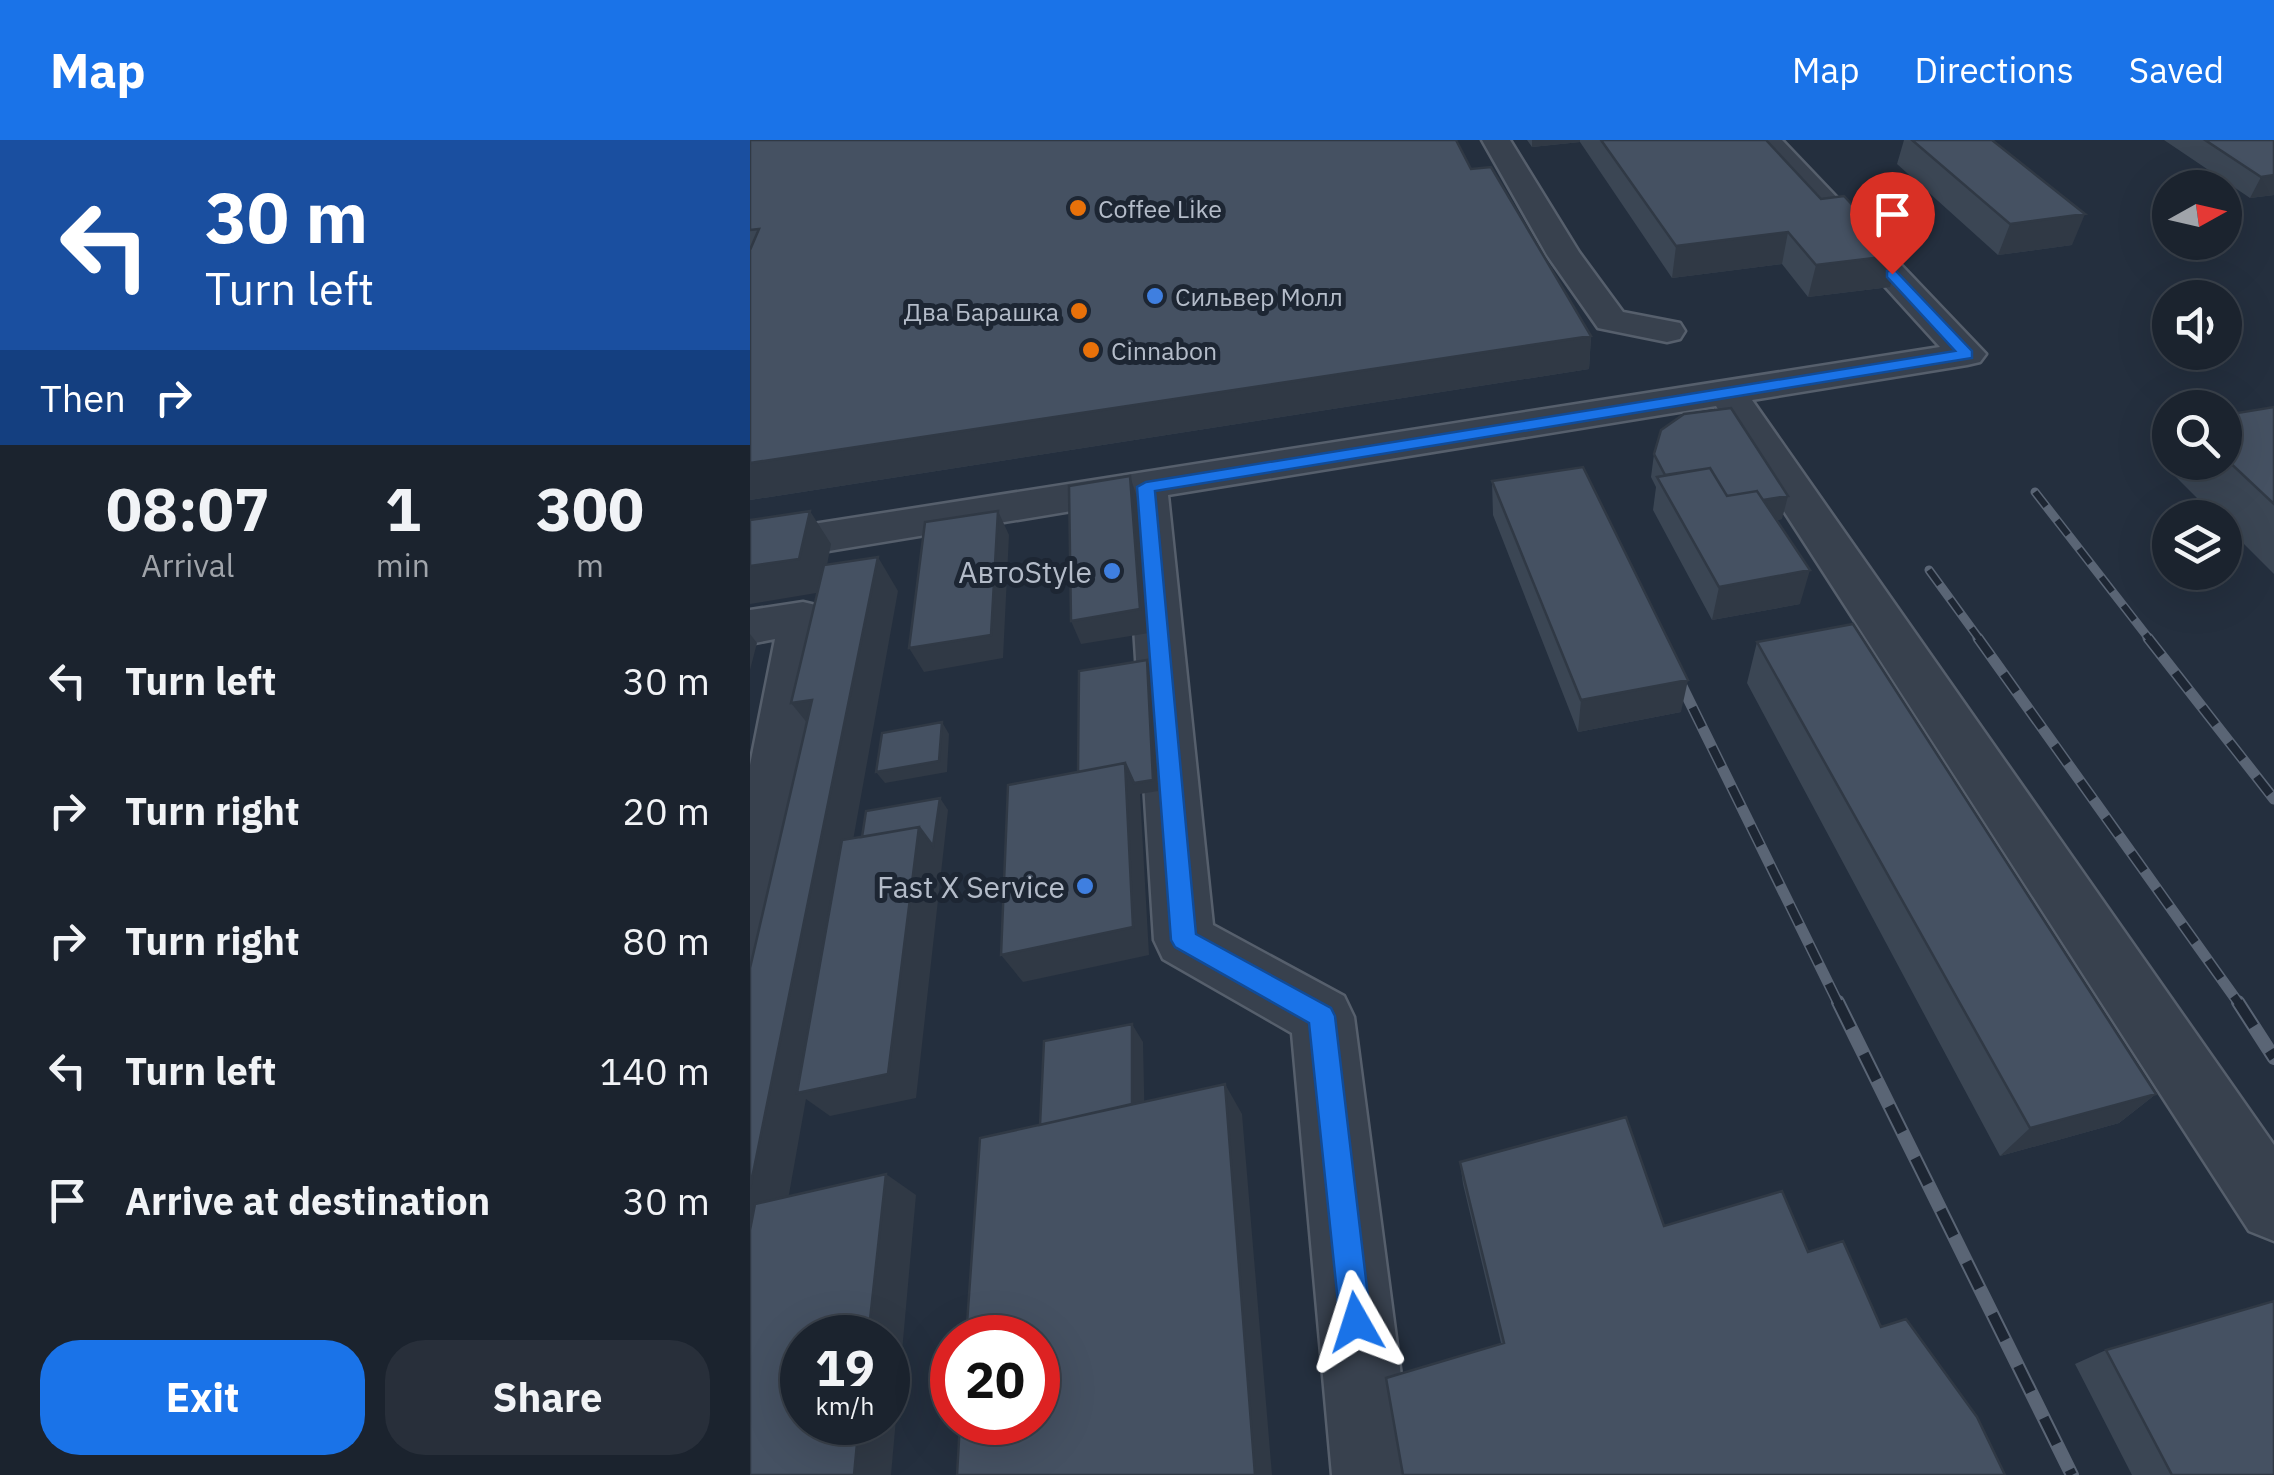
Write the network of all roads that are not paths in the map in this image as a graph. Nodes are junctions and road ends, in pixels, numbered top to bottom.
1 (1496, 140) edge
2 (1766, 140) edge
3 (1668, 331) dead end
4 (1727, 393) junction
5 (1146, 487) junction
6 (750, 549) edge
7 (750, 627) edge
8 (765, 744) edge
9 (757, 890) edge
10 (750, 952) edge
11 (2274, 1206) edge
12 (1372, 1475) edge

1 - 3 lane
2 - 4 lane
4 - 5 lane
4 - 11 lane
5 - 6 lane
5 - 12 lane
7 - 8 lane
8 - 9 lane
9 - 10 lane

